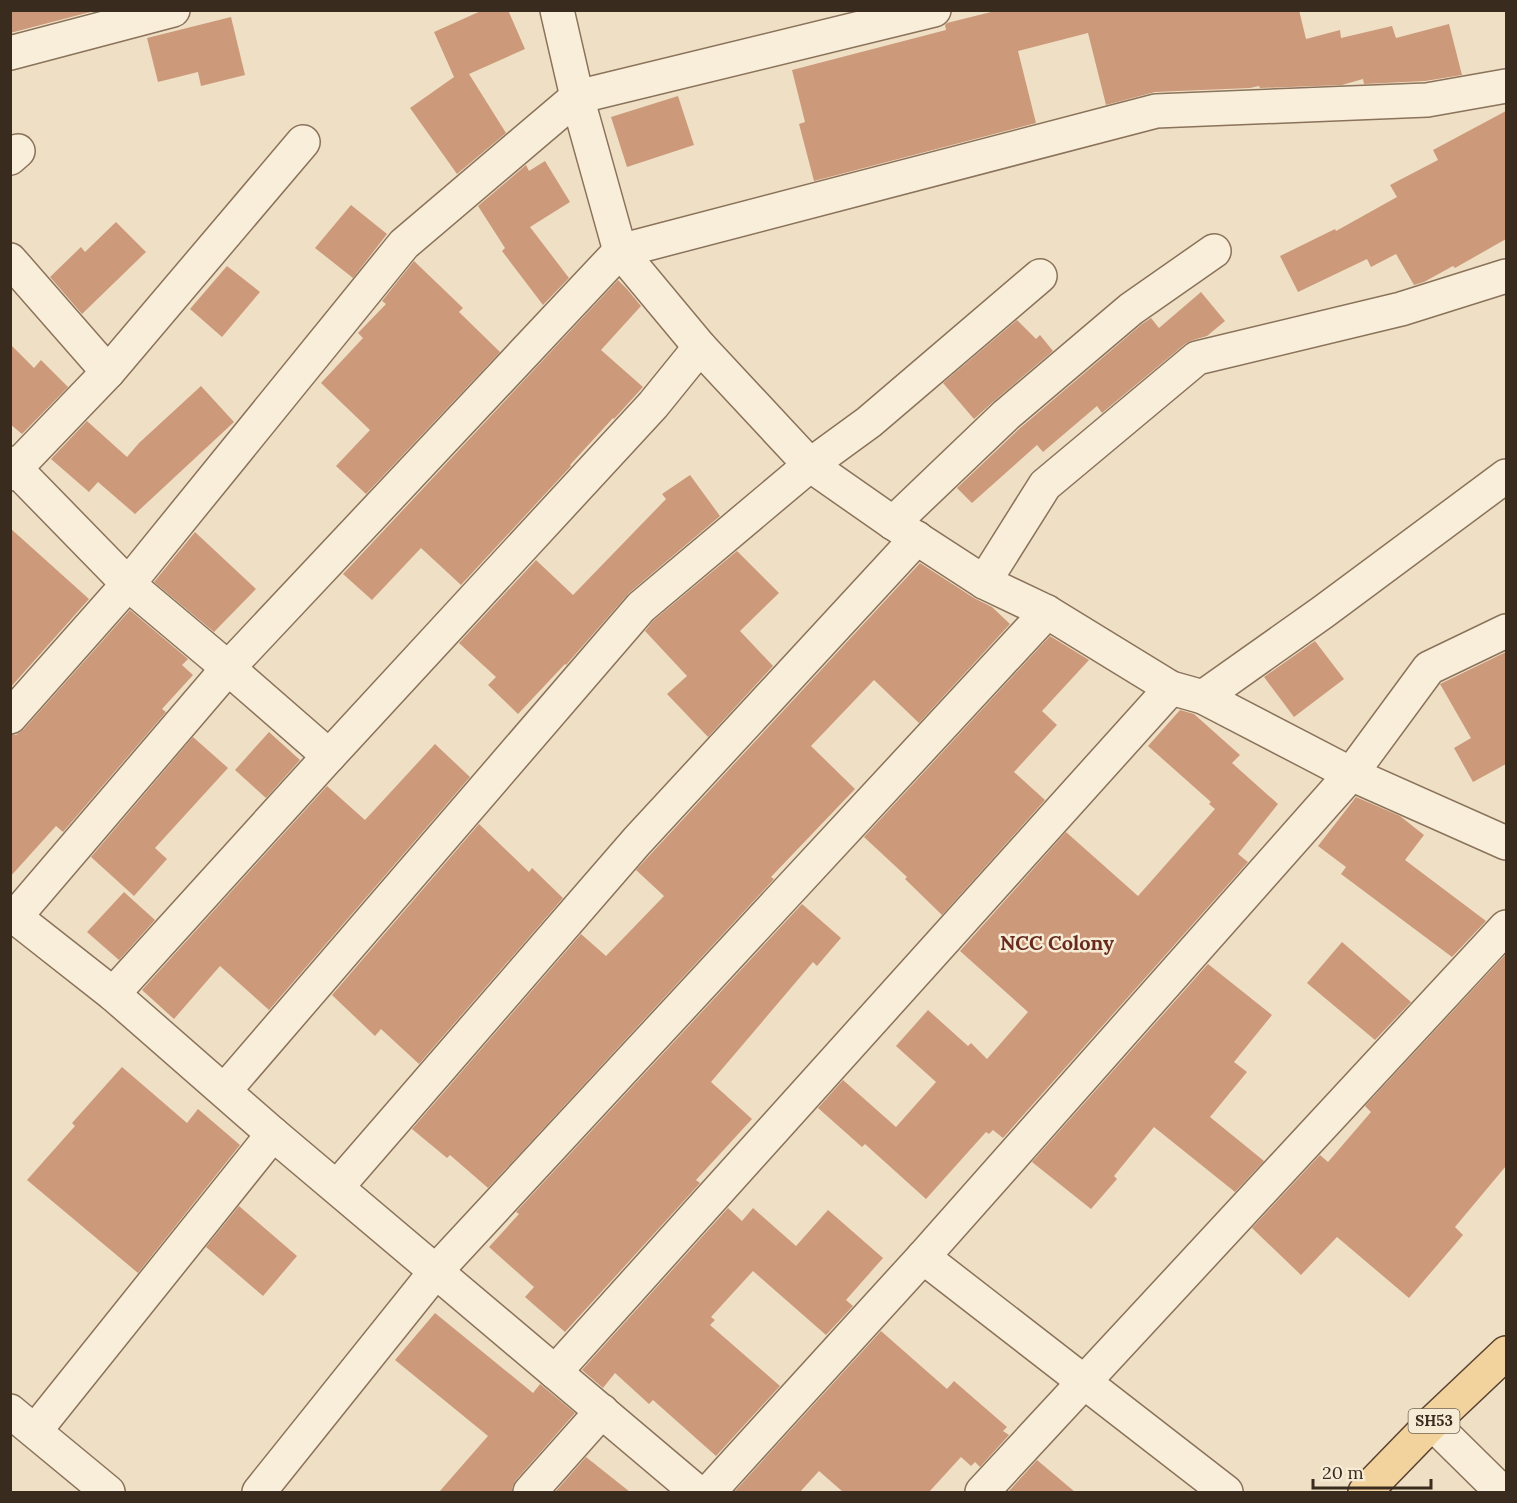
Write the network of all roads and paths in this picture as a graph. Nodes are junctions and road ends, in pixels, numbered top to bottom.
1 (173, 10) edge
2 (556, 10) edge
3 (934, 10) edge
4 (10, 53) edge
5 (1506, 86) edge
6 (577, 97) junction
7 (303, 142) dead end
8 (620, 250) junction
9 (1214, 251) dead end
10 (10, 260) edge
11 (1040, 276) dead end
12 (1506, 276) edge
13 (700, 347) junction
14 (108, 372) junction
15 (810, 465) junction
16 (12, 469) edge
17 (1506, 476) edge
18 (905, 531) junction
19 (984, 582) junction
20 (128, 584) junction
21 (1047, 612) junction
22 (1506, 631) edge
23 (228, 668) junction
24 (1171, 688) junction
25 (1203, 697) junction
26 (10, 717) edge
27 (329, 756) junction
28 (1351, 774) junction
29 (1506, 843) edge
30 (13, 915) edge
31 (1506, 927) edge
32 (113, 994) junction
33 (225, 1090) junction
34 (273, 1134) junction
35 (337, 1187) junction
36 (923, 1257) junction
37 (436, 1271) junction
38 (1506, 1353) edge
39 (555, 1372) junction
40 (1084, 1383) junction
41 (10, 1411) edge
42 (602, 1411) junction
43 (1432, 1423) junction
44 (35, 1431) junction
45 (108, 1492) edge
46 (259, 1492) edge
47 (530, 1492) edge
48 (697, 1492) edge
49 (709, 1492) edge
50 (982, 1492) edge
51 (1226, 1492) edge
52 (1365, 1492) edge
53 (1502, 1492) edge

1 - 4 street
2 - 6 street
3 - 6 street
5 - 8 street
6 - 8 street
6 - 20 street
7 - 14 street
8 - 13 street
8 - 23 street
9 - 18 street
10 - 14 street
11 - 15 street
12 - 19 street
13 - 15 street
13 - 27 street
14 - 16 street
15 - 18 street
15 - 33 street
16 - 20 street
17 - 25 street
18 - 19 street
18 - 35 street
19 - 21 street
20 - 23 street
20 - 26 street
21 - 24 street
21 - 37 street
22 - 28 street
23 - 27 street
23 - 30 street
24 - 25 street
24 - 39 street
25 - 28 street
27 - 32 street
28 - 29 street
28 - 36 street
30 - 32 street
31 - 40 street
32 - 33 street
33 - 34 street
34 - 35 street
34 - 44 street
35 - 37 street
36 - 40 street
36 - 49 street
37 - 39 street
37 - 46 street
38 - 43 main road, SH53
39 - 42 street
40 - 50 street
40 - 51 street
41 - 44 street
42 - 47 street
42 - 48 street
43 - 52 main road, SH53
43 - 53 street
44 - 45 street

